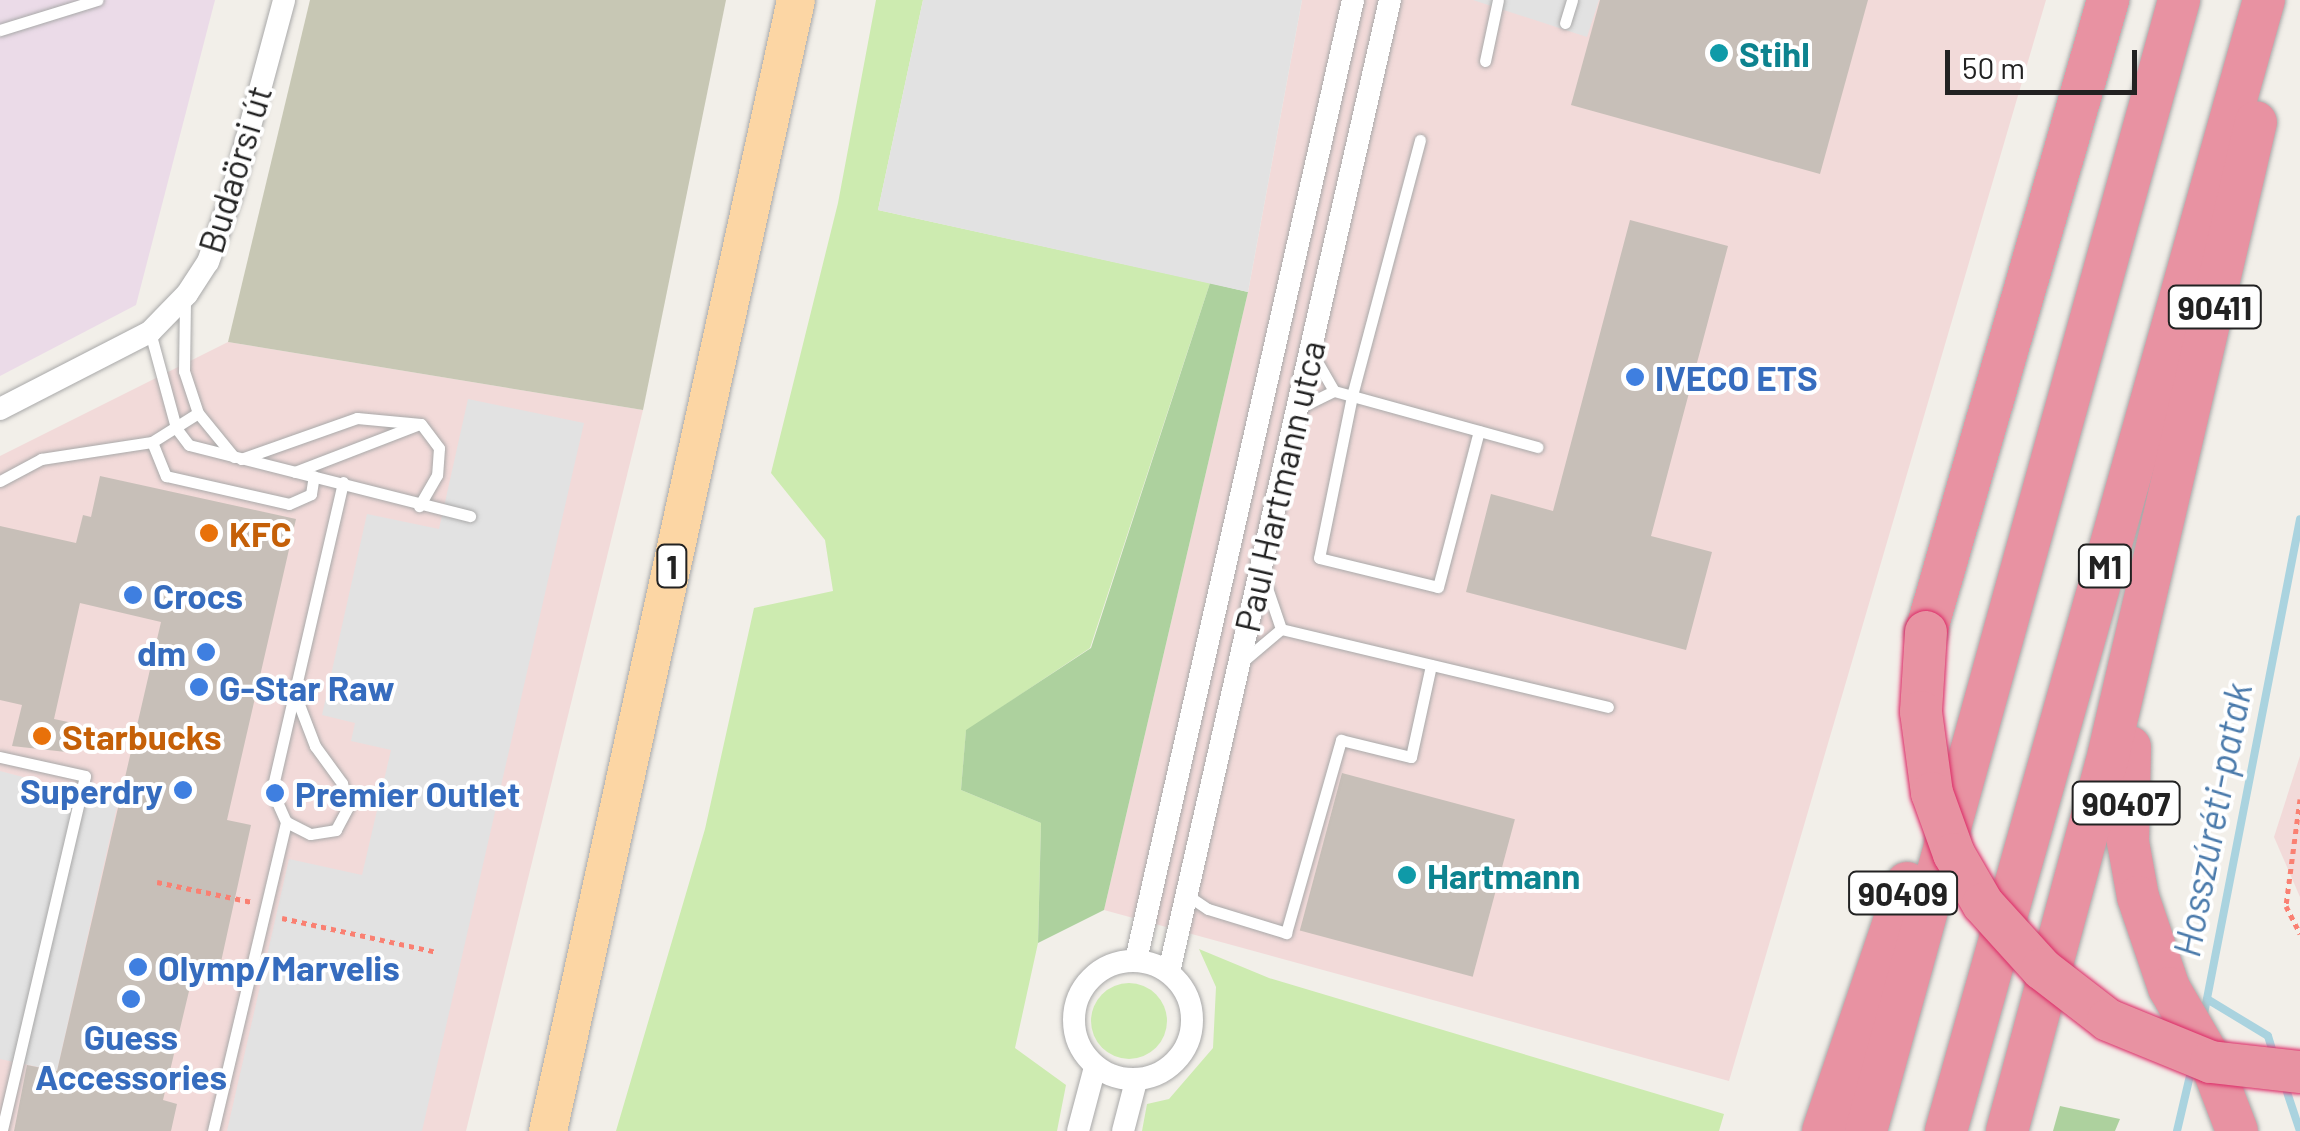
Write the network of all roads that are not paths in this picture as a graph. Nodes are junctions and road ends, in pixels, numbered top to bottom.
1 (97, 0) edge
2 (284, 0) edge
3 (796, 0) edge
4 (1353, 0) edge
5 (1390, 0) edge
6 (1498, 0) edge
7 (1572, 0) edge
8 (2108, 0) edge
9 (2179, 0) edge
10 (2264, 0) edge
11 (2279, 0) edge
12 (1565, 23) dead end
13 (0, 30) edge
14 (1486, 61) dead end
15 (1420, 140) dead end
16 (186, 294) junction
17 (150, 332) junction
18 (1310, 349) junction
19 (1334, 391) junction
20 (1352, 396) junction
21 (0, 409) edge
22 (1296, 410) junction
23 (198, 414) junction
24 (420, 424) junction
25 (176, 428) junction
26 (1479, 431) junction
27 (152, 442) junction
28 (1537, 447) dead end
29 (237, 460) junction
30 (295, 472) junction
31 (314, 476) junction
32 (0, 481) edge
33 (343, 482) junction
34 (419, 506) junction
35 (470, 516) dead end
36 (1261, 570) junction
37 (2143, 612) junction
38 (1280, 629) junction
39 (1994, 660) junction
40 (1239, 665) junction
41 (1431, 665) junction
42 (294, 694) junction
43 (1608, 708) dead end
44 (0, 757) edge
45 (286, 822) junction
46 (1187, 895) junction
47 (1136, 960) junction
48 (1169, 972) junction
49 (1094, 1067) junction
50 (2300, 1072) edge
51 (1136, 1080) junction
52 (2232, 1114) edge
53 (2, 1131) edge
54 (213, 1131) edge
55 (548, 1131) edge
56 (1078, 1131) edge
57 (1123, 1131) edge
58 (1824, 1131) edge
59 (1866, 1131) edge
60 (1946, 1131) edge
61 (2007, 1131) edge

1 - 13 lane
2 - 16 street, Budaörsi út
3 - 55 main road, 1
4 - 47 street, Paul Hartmann utca
5 - 18 street, Paul Hartmann utca
6 - 14 lane
7 - 12 lane
8 - 50 highway, bridge
9 - 39 highway, M1
10 - 60 highway, M1
11 - 37 highway, 90411
15 - 20 lane
16 - 17 street, Budaörsi út
16 - 23 lane
17 - 21 street, Budaörsi út
17 - 25 lane
18 - 19 lane
18 - 22 street, Paul Hartmann utca
19 - 20 lane
19 - 22 lane
20 - 26 lane
20 - 26 lane
22 - 36 street, Paul Hartmann utca
23 - 25 lane
23 - 29 lane
24 - 29 lane
24 - 30 lane
24 - 34 lane
25 - 27 lane
25 - 29 lane
26 - 28 lane
27 - 31 lane
27 - 32 lane
29 - 30 lane
30 - 31 lane
31 - 33 lane
33 - 34 lane
33 - 42 lane
34 - 35 lane
36 - 38 lane
36 - 40 street, Paul Hartmann utca
37 - 52 highway, 90407
37 - 61 highway, 90411
38 - 40 lane
38 - 41 lane
39 - 58 highway, 90409
39 - 59 highway, M1
40 - 46 street, Paul Hartmann utca
41 - 43 lane
41 - 46 lane
42 - 45 lane
42 - 45 lane
44 - 53 lane
45 - 54 lane
46 - 48 street, Paul Hartmann utca
47 - 48 street
47 - 49 street
48 - 51 street
49 - 51 street
49 - 56 street
51 - 57 street

